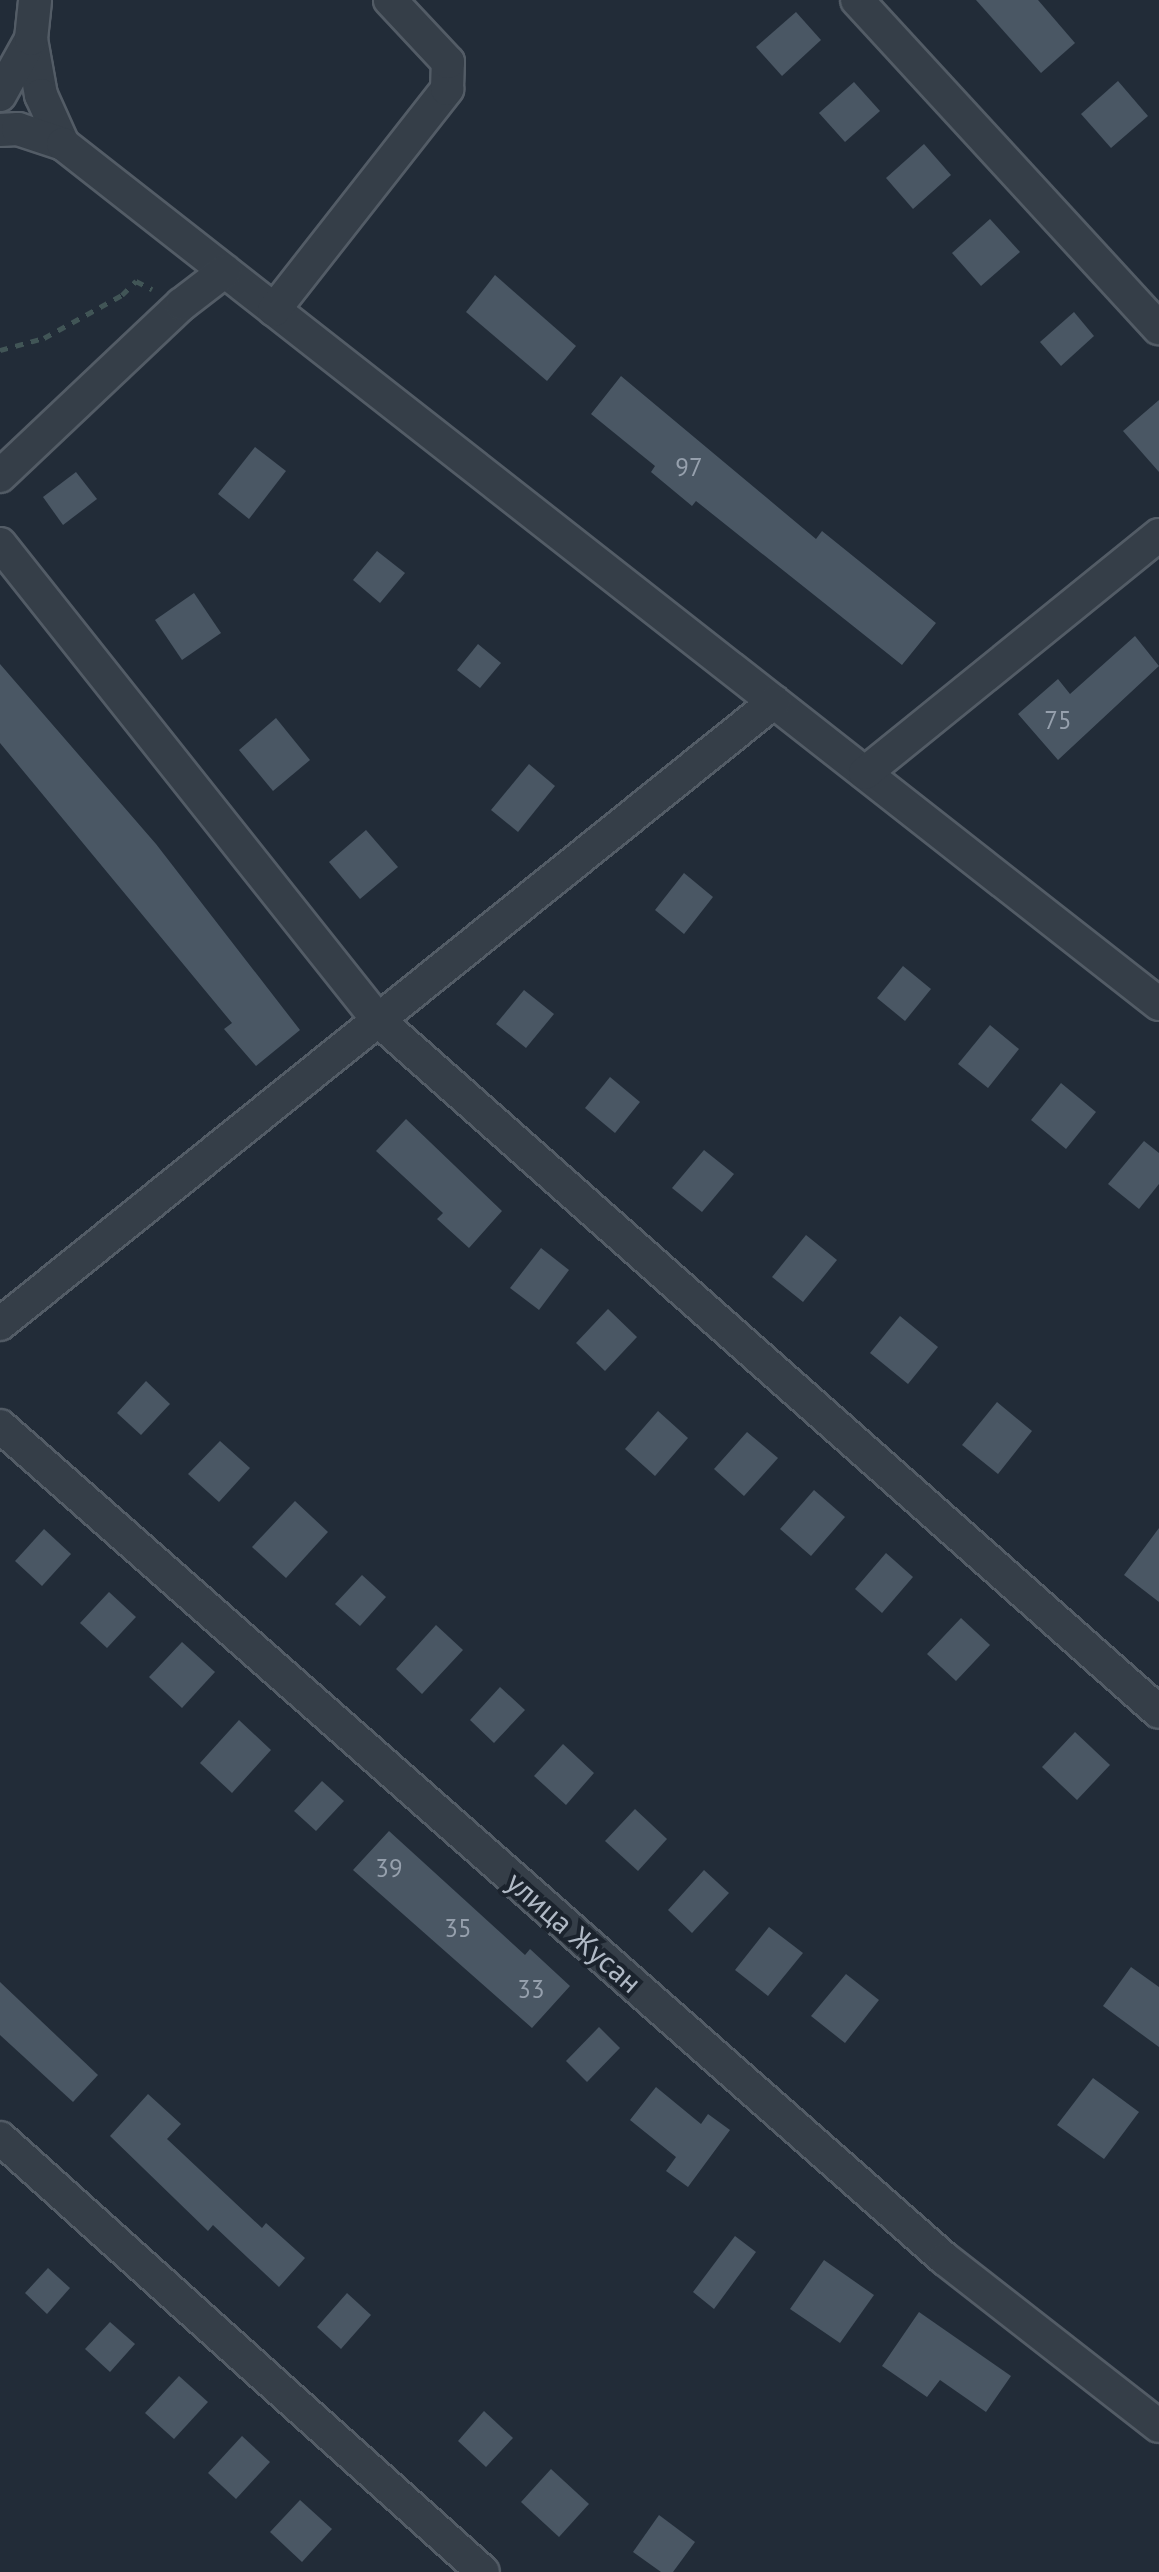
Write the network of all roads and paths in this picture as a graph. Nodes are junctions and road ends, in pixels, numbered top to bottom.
1 (35, 0) edge
2 (390, 0) edge
3 (857, 0) edge
4 (31, 39) junction
5 (0, 96) edge
6 (0, 130) edge
7 (63, 144) junction
8 (225, 272) junction
9 (182, 304) junction
10 (274, 310) junction
11 (1159, 328) edge
12 (0, 350) edge
13 (0, 476) edge
14 (1159, 536) edge
15 (0, 544) edge
16 (774, 702) junction
17 (865, 773) junction
18 (1159, 1004) edge
19 (378, 1020) junction
20 (0, 1324) edge
21 (0, 1426) edge
22 (1159, 1712) edge
23 (0, 2138) edge
24 (1159, 2426) edge
25 (483, 2572) edge

1 - 4 street
2 - 10 street
3 - 11 street
4 - 5 street
4 - 7 street
6 - 7 street
7 - 8 street
8 - 9 street
8 - 10 street
9 - 12 path
9 - 13 street
10 - 16 street
14 - 17 street
15 - 19 street
16 - 17 street
16 - 19 street
17 - 18 street
19 - 20 street
19 - 22 street
21 - 24 street, улица Жусан
23 - 25 street

